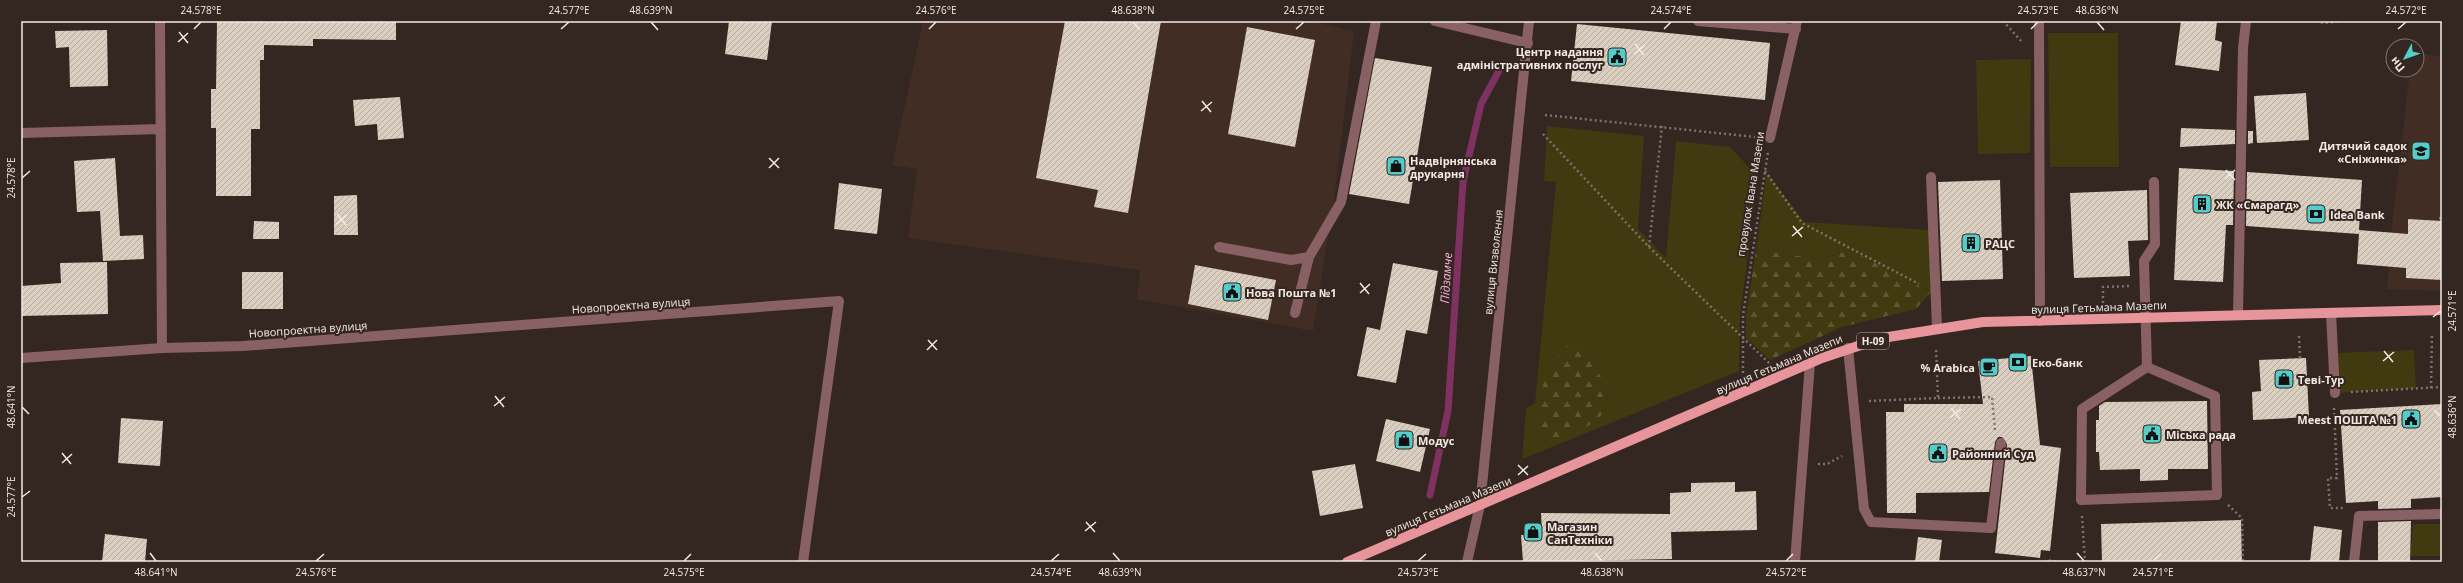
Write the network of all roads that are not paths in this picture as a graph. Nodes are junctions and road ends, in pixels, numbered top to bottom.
1 (160, 21) edge
2 (1376, 21) edge
3 (1435, 21) edge
4 (1529, 21) edge
5 (1698, 21) edge
6 (2039, 21) edge
7 (2246, 21) edge
8 (1796, 25) edge
9 (1528, 43) junction
10 (160, 129) junction
11 (21, 133) edge
12 (1770, 138) road end
13 (1931, 177) dead end
14 (2154, 182) dead end
15 (1219, 247) dead end
16 (1309, 257) junction
17 (2442, 310) edge
18 (1295, 313) dead end
19 (2331, 313) junction
20 (2238, 315) junction
21 (2144, 317) junction
22 (2040, 320) junction
23 (1937, 328) junction
24 (162, 348) junction
25 (1848, 348) junction
26 (21, 358) edge
27 (1810, 363) junction
28 (2146, 367) junction
29 (2335, 393) road end
30 (2001, 443) road end
31 (1480, 505) junction
32 (2442, 514) edge
33 (803, 562) edge
34 (1348, 562) edge
35 (1468, 562) edge
36 (1795, 562) edge
37 (2354, 562) edge

1 - 10 street
2 - 16 street
3 - 9 street
4 - 9 street, вулиця Визволення
5 - 8 street
6 - 22 street
7 - 20 street
8 - 12 street, провулок Івана Мазепи
9 - 31 street, вулиця Визволення
10 - 11 street
10 - 24 street
13 - 23 street
14 - 21 street
15 - 16 street
16 - 18 street
17 - 19 main road, вулиця Гетьмана Мазепи / Н-09
19 - 20 main road, вулиця Гетьмана Мазепи / Н-09
19 - 29 street
20 - 21 main road, вулиця Гетьмана Мазепи / Н-09
21 - 22 main road, вулиця Гетьмана Мазепи / Н-09
21 - 28 street
22 - 23 main road, вулиця Гетьмана Мазепи / Н-09
23 - 25 main road, вулиця Гетьмана Мазепи / Н-09
24 - 26 street, Новопроектна вулиця
24 - 33 street, Новопроектна вулиця
25 - 27 main road, вулиця Гетьмана Мазепи / Н-09
25 - 30 street
27 - 31 main road, вулиця Гетьмана Мазепи / Н-09
27 - 36 street
28 - 28 street
31 - 34 main road, вулиця Гетьмана Мазепи / Н-09
31 - 35 street, вулиця Визволення
32 - 37 street

